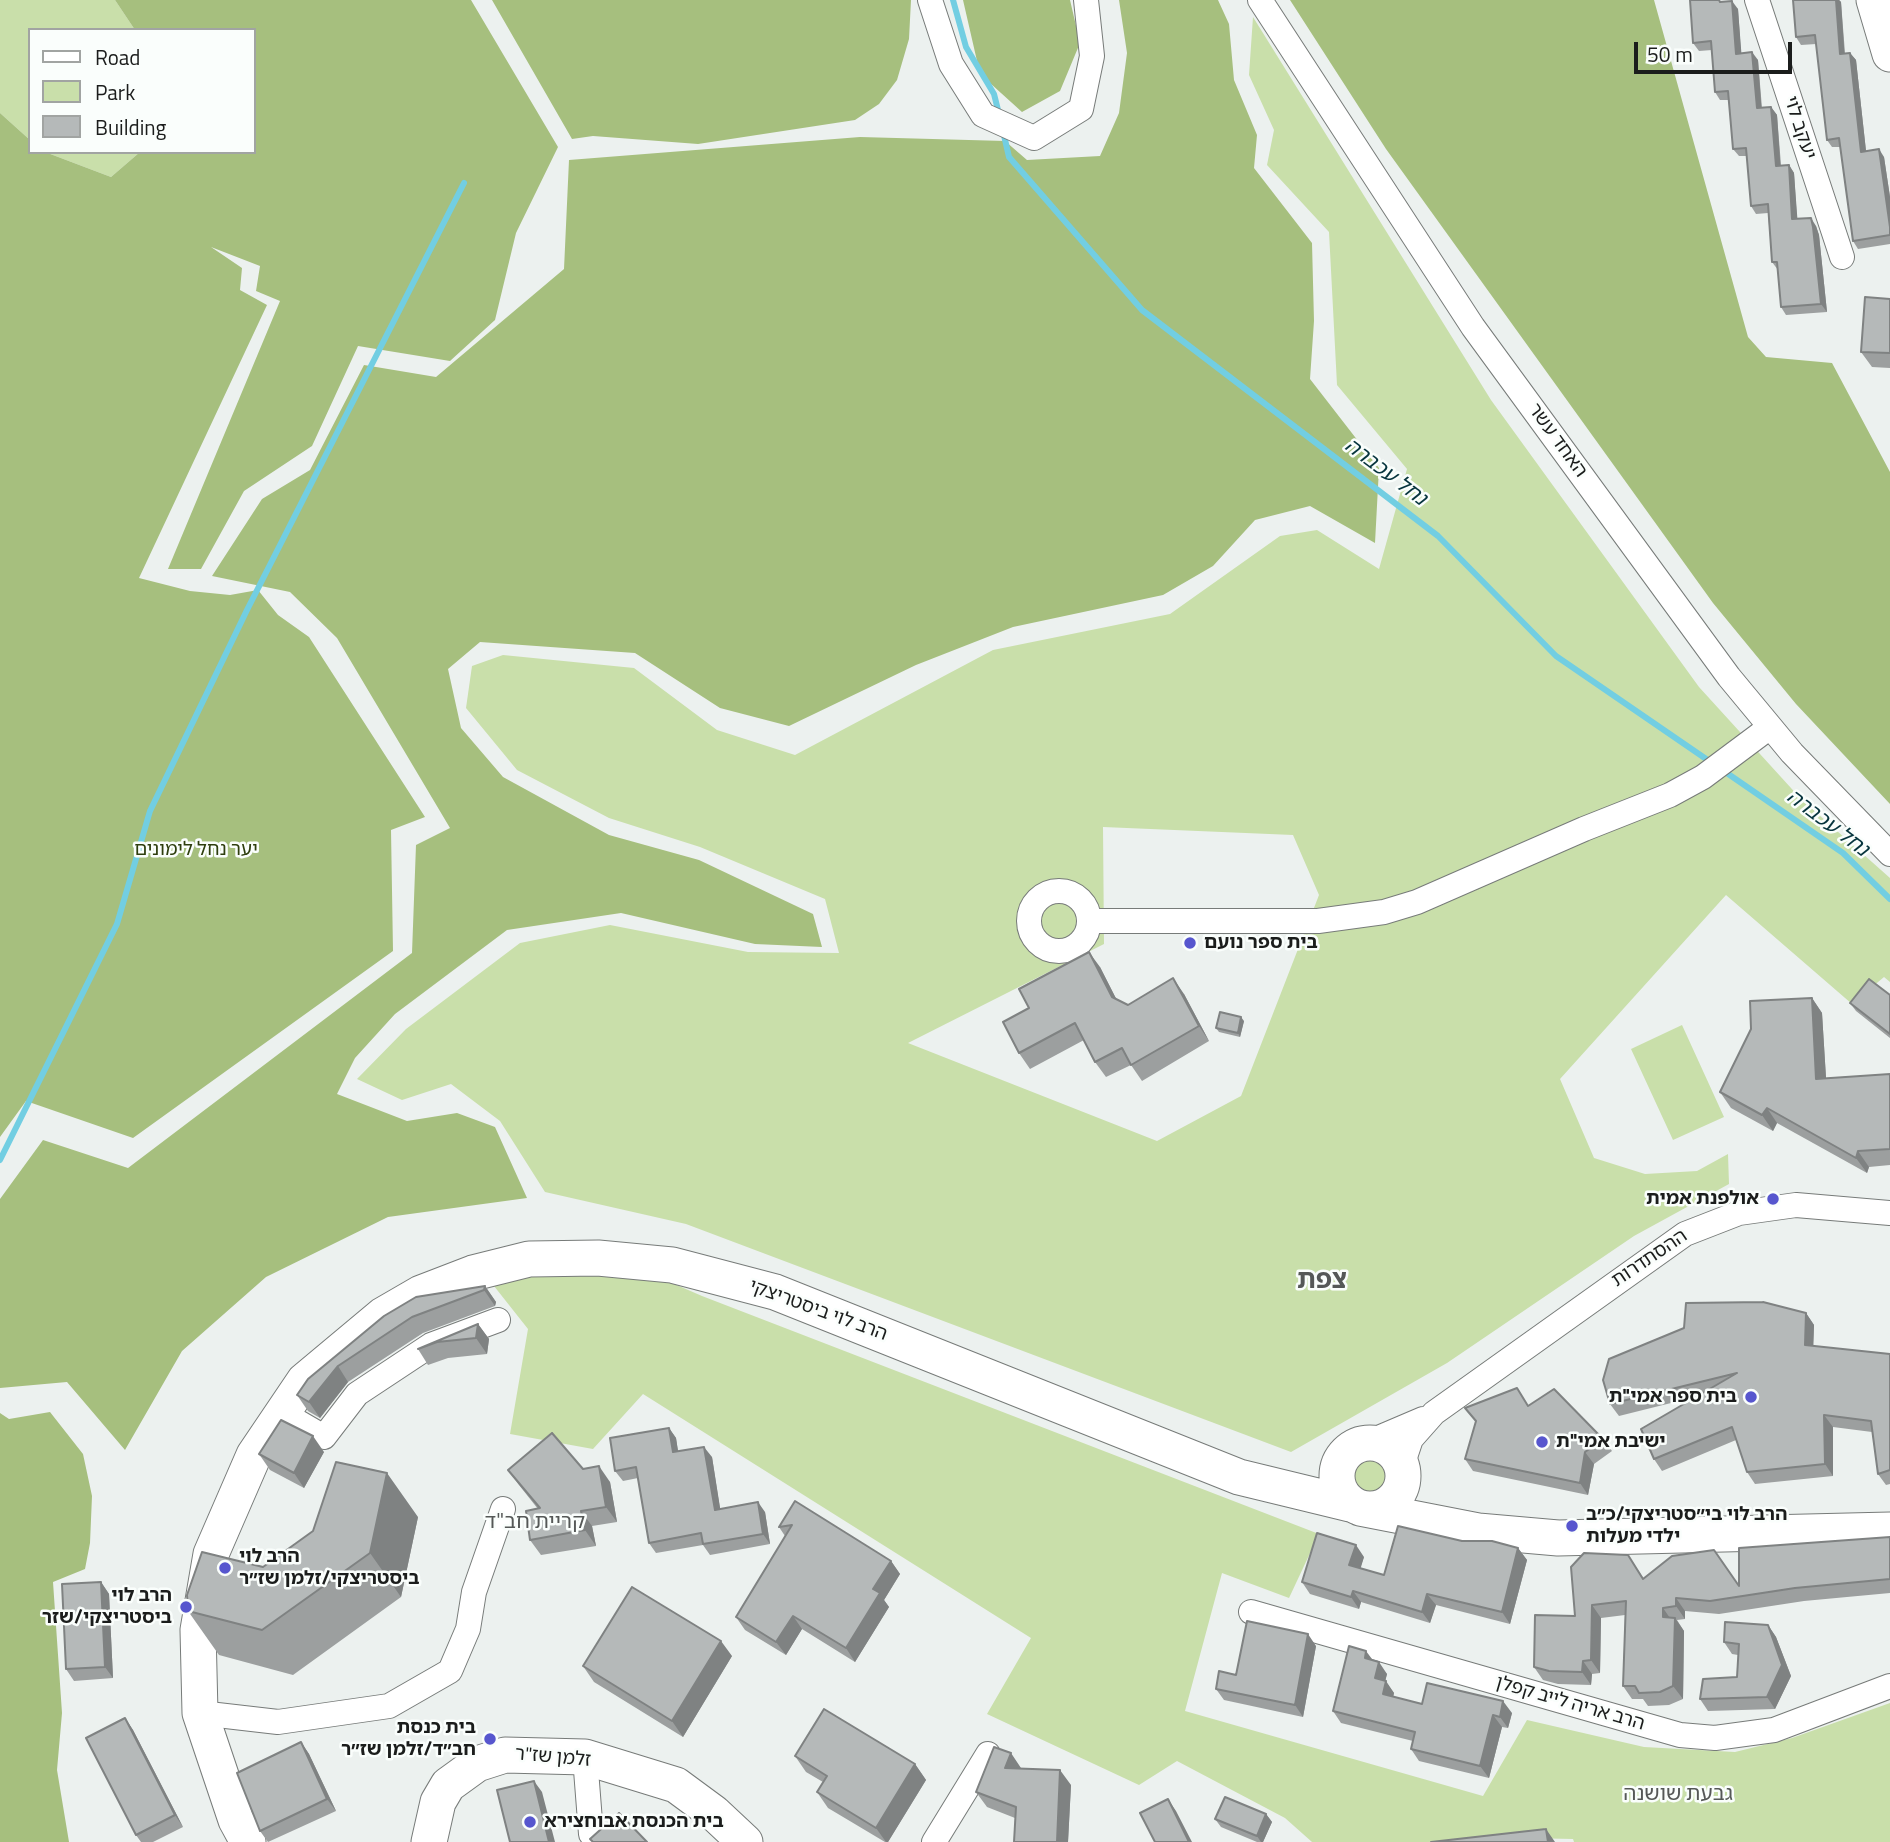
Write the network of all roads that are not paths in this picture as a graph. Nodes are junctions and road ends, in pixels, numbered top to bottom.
1 (930, 0) edge
2 (1086, 0) edge
3 (1260, 0) edge
4 (1757, 0) edge
5 (1874, 0) edge
6 (1890, 54) edge
7 (1842, 257) dead end
8 (1770, 727) junction
9 (1890, 854) edge
10 (1090, 921) dead end
11 (1890, 1213) edge
12 (498, 1320) dead end
13 (1444, 1406) junction
14 (281, 1412) junction
15 (1358, 1447) junction
16 (1402, 1477) junction
17 (1250, 1480) junction
18 (1355, 1506) junction
19 (503, 1509) dead end
20 (1452, 1525) junction
21 (1890, 1530) edge
22 (1251, 1612) dead end
23 (1890, 1686) edge
24 (200, 1713) junction
25 (988, 1754) edge
26 (585, 1758) junction
27 (591, 1833) dead end
28 (248, 1842) edge
29 (429, 1842) edge
30 (745, 1842) edge
31 (934, 1842) edge

1 - 2 street
3 - 8 street, האחד עשר
4 - 7 street, יעקב לוי
5 - 6 street
8 - 9 street, האחד עשר
8 - 10 street
11 - 13 street, ההסתדרות
12 - 14 street
13 - 15 street, ההסתדרות
13 - 16 street, ההסתדרות
14 - 17 street, הרב לוי ביסטריצקי
14 - 24 street, הרב לוי ביסטריצקי
15 - 16 street
15 - 17 street, הרב לוי ביסטריצקי
15 - 18 street
16 - 18 street
16 - 20 street
17 - 18 street, הרב לוי ביסטריצקי
18 - 20 street, הרב לוי ביסטריצקי
19 - 24 street
20 - 21 street, הרב לוי ביסטריצקי
22 - 23 street, הרב אריה לייב קפלן
24 - 28 street, הרב לוי ביסטריצקי
25 - 31 street
26 - 27 street
26 - 29 street, זלמן שז"ר
26 - 30 street, זלמן שז"ר

